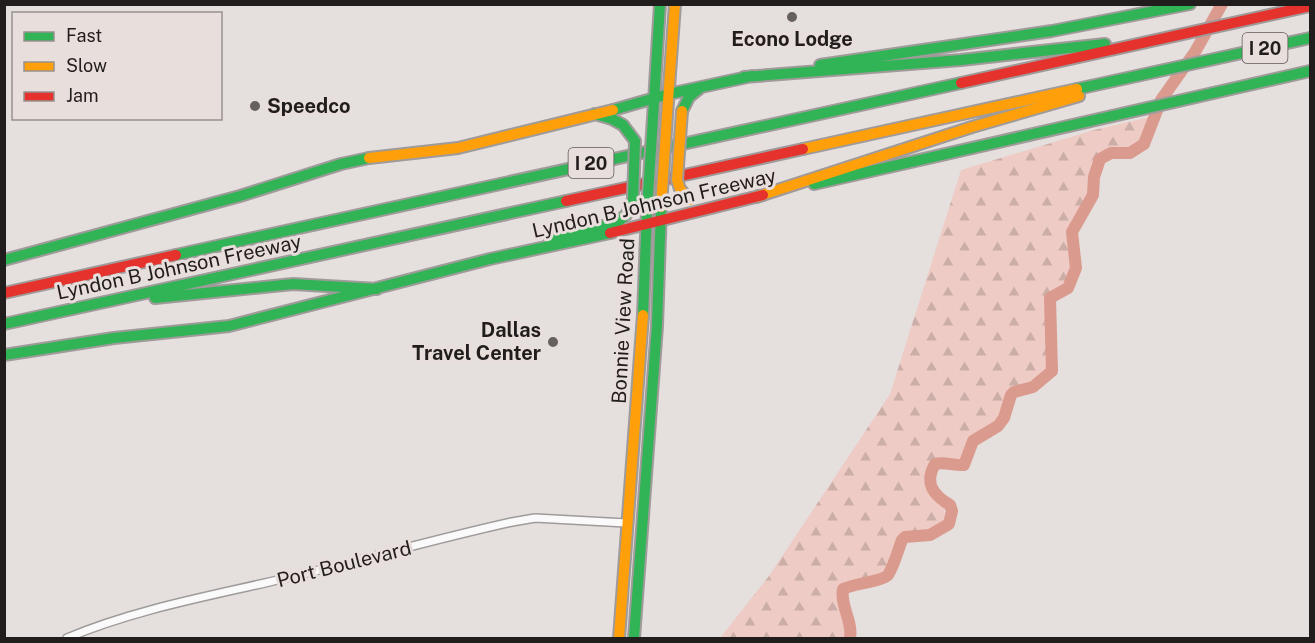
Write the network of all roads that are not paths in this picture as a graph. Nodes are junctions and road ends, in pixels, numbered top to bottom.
1 (660, 4) edge
2 (675, 4) edge
3 (1190, 4) edge
4 (1311, 6) edge
5 (1178, 35) junction
6 (1311, 38) edge
7 (1158, 70) junction
8 (1311, 71) edge
9 (744, 77) junction
10 (702, 86) junction
11 (669, 94) junction
12 (654, 98) junction
13 (595, 114) junction
14 (756, 197) junction
15 (711, 208) junction
16 (660, 221) junction
17 (645, 224) junction
18 (490, 259) junction
19 (4, 260) edge
20 (377, 288) junction
21 (4, 293) edge
22 (88, 305) junction
23 (4, 324) edge
24 (643, 326) junction
25 (657, 326) junction
26 (4, 355) edge
27 (626, 523) junction
28 (643, 524) junction
29 (67, 639) edge
30 (619, 639) edge
31 (634, 639) edge

1 - 12 main road, Bonnie View Road
2 - 11 main road, Bonnie View Road
3 - 9 main road
4 - 5 main road, Lyndon B Johnson Freeway / I 20
5 - 9 main road
5 - 21 main road, Lyndon B Johnson Freeway / I 20
6 - 7 main road, Lyndon B Johnson Freeway / I 20
7 - 14 main road
7 - 22 main road, Lyndon B Johnson Freeway / I 20
8 - 14 main road, Lyndon B Johnson Freeway
9 - 10 main road
10 - 11 main road
10 - 15 main road, bridge
11 - 12 main road
11 - 16 main road, Bonnie View Road, bridge
12 - 13 main road
12 - 17 main road, Bonnie View Road, bridge
13 - 18 main road, bridge
13 - 19 main road
14 - 15 main road, Lyndon B Johnson Freeway
15 - 16 main road, Lyndon B Johnson Freeway
16 - 17 main road, Lyndon B Johnson Freeway
16 - 25 main road, Bonnie View Road
17 - 18 main road, Lyndon B Johnson Freeway
17 - 24 main road, Bonnie View Road
18 - 20 main road, Lyndon B Johnson Freeway
20 - 22 main road
20 - 26 main road, Lyndon B Johnson Freeway
22 - 23 main road, Lyndon B Johnson Freeway / I 20
24 - 25 main road
24 - 27 main road, Bonnie View Road
25 - 28 main road, Bonnie View Road
27 - 28 main road
27 - 29 street, Port Boulevard
27 - 30 main road, Bonnie View Road
28 - 31 main road, Bonnie View Road

